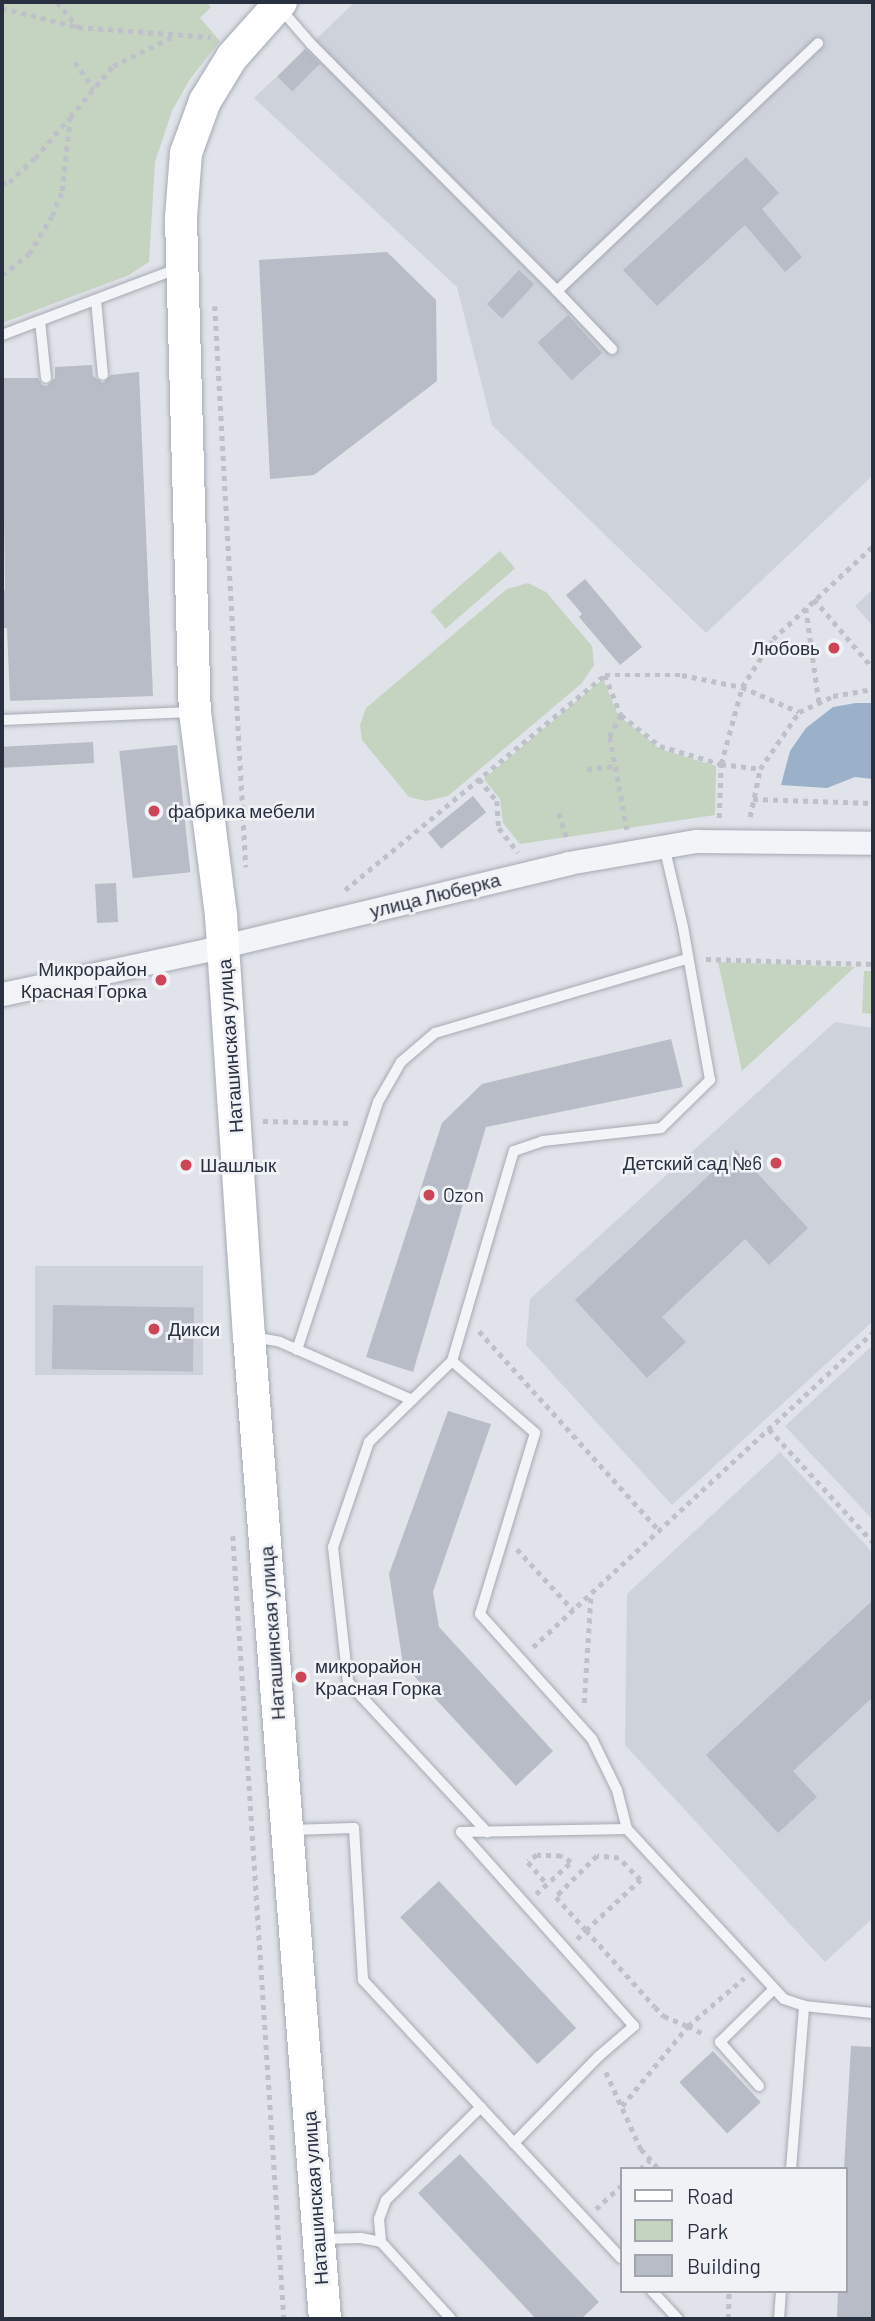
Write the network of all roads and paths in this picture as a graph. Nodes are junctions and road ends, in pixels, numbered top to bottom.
1 (57, 2) edge
2 (279, 4) edge
3 (2, 8) edge
4 (78, 27) junction
5 (174, 36) junction
6 (217, 37) dead end
7 (818, 43) dead end
8 (75, 62) dead end
9 (94, 89) junction
10 (70, 117) junction
11 (2, 184) edge
12 (185, 266) junction
13 (2, 275) edge
14 (557, 291) junction
15 (214, 296) dead end
16 (96, 300) junction
17 (40, 321) junction
18 (2, 335) edge
19 (612, 349) dead end
20 (103, 375) dead end
21 (46, 378) dead end
22 (873, 545) edge
23 (814, 599) junction
24 (806, 607) junction
25 (873, 668) edge
26 (605, 675) junction
27 (742, 687) junction
28 (873, 690) edge
29 (819, 702) junction
30 (195, 712) junction
31 (799, 712) junction
32 (621, 715) junction
33 (2, 720) edge
34 (721, 764) junction
35 (616, 766) junction
36 (587, 769) dead end
37 (760, 769) junction
38 (479, 779) junction
39 (753, 799) junction
40 (873, 803) edge
41 (559, 813) dead end
42 (750, 817) dead end
43 (719, 820) dead end
44 (627, 830) dead end
45 (568, 841) dead end
46 (873, 843) edge
47 (664, 846) junction
48 (519, 853) dead end
49 (247, 881) dead end
50 (337, 898) dead end
51 (223, 946) junction
52 (687, 958) junction
53 (873, 964) edge
54 (2, 994) edge
55 (262, 1121) dead end
56 (371, 1124) junction
57 (465, 1315) junction
58 (873, 1332) edge
59 (249, 1336) junction
60 (297, 1350) junction
61 (452, 1361) junction
62 (412, 1400) junction
63 (769, 1429) junction
64 (232, 1526) dead end
65 (659, 1530) junction
66 (506, 1536) junction
67 (873, 1542) edge
68 (591, 1593) junction
69 (573, 1610) junction
70 (520, 1659) junction
71 (582, 1728) junction
72 (627, 1829) junction
73 (288, 1830) junction
74 (487, 1832) junction
75 (547, 1884) junction
76 (526, 1904) junction
77 (586, 1930) junction
78 (566, 1950) junction
79 (755, 1968) junction
80 (774, 1989) junction
81 (804, 2006) junction
82 (873, 2013) edge
83 (688, 2026) junction
84 (720, 2042) junction
85 (599, 2056) junction
86 (759, 2086) dead end
87 (622, 2106) junction
88 (481, 2107) junction
89 (514, 2143) junction
90 (650, 2160) junction
91 (642, 2167) edge
92 (657, 2167) edge
93 (791, 2167) edge
94 (620, 2187) edge
95 (585, 2219) junction
96 (318, 2239) junction
97 (381, 2242) junction
98 (620, 2257) edge
99 (654, 2293) edge
100 (729, 2293) edge
101 (781, 2293) edge
102 (284, 2319) edge
103 (325, 2319) edge
104 (451, 2319) edge
105 (678, 2319) edge
106 (728, 2319) edge
107 (779, 2319) edge

1 - 4 path
2 - 12 street, Наташинская улица
2 - 14 lane
3 - 4 path
4 - 5 path
5 - 6 path
5 - 9 path
7 - 14 lane
8 - 9 path
9 - 10 path
10 - 11 path
10 - 13 path
12 - 16 lane
12 - 30 street, Наташинская улица
14 - 19 lane
15 - 49 path
16 - 17 lane
16 - 20 lane
17 - 18 lane
17 - 21 lane
22 - 23 path
23 - 24 path
23 - 25 path
24 - 27 path
24 - 29 path
26 - 27 path
26 - 32 path
26 - 38 path
27 - 31 path
27 - 34 path
28 - 29 path
29 - 31 path
30 - 33 lane
30 - 51 street, Наташинская улица
31 - 37 path
32 - 34 path
32 - 35 path
34 - 37 path
34 - 43 path
35 - 36 path
35 - 44 path
37 - 39 path
38 - 48 path
38 - 50 path
39 - 40 path
39 - 42 path
41 - 45 path
46 - 47 street, улица Люберка
47 - 51 street, улица Люберка
47 - 52 lane
51 - 54 street, улица Люберка
51 - 59 street, Наташинская улица
52 - 53 path
52 - 56 lane
52 - 57 lane
55 - 56 path
56 - 60 lane
57 - 61 lane
57 - 65 path
58 - 63 path
59 - 60 lane
59 - 73 street, Наташинская улица
60 - 62 lane
61 - 62 lane
61 - 66 lane
62 - 74 lane
63 - 65 path
63 - 67 path
64 - 102 path
65 - 68 path
66 - 69 path
66 - 70 lane
68 - 69 path
68 - 71 path
69 - 70 path
70 - 71 lane
71 - 72 lane
72 - 74 lane
72 - 79 lane
73 - 88 lane
73 - 96 street, Наташинская улица
74 - 76 lane
75 - 75 path
75 - 76 path
76 - 78 lane
77 - 77 path
77 - 78 path
77 - 83 path
78 - 85 lane
79 - 80 lane
79 - 83 path
80 - 81 lane
80 - 84 lane
81 - 82 lane
81 - 93 lane
83 - 84 path
83 - 87 path
84 - 86 lane
85 - 87 path
85 - 89 lane
87 - 90 path
88 - 89 lane
88 - 97 lane
89 - 95 lane
90 - 91 path
90 - 92 path
94 - 95 path
95 - 98 lane
96 - 97 lane
96 - 103 street, Наташинская улица
97 - 104 lane
99 - 105 lane
100 - 106 path
101 - 107 lane

